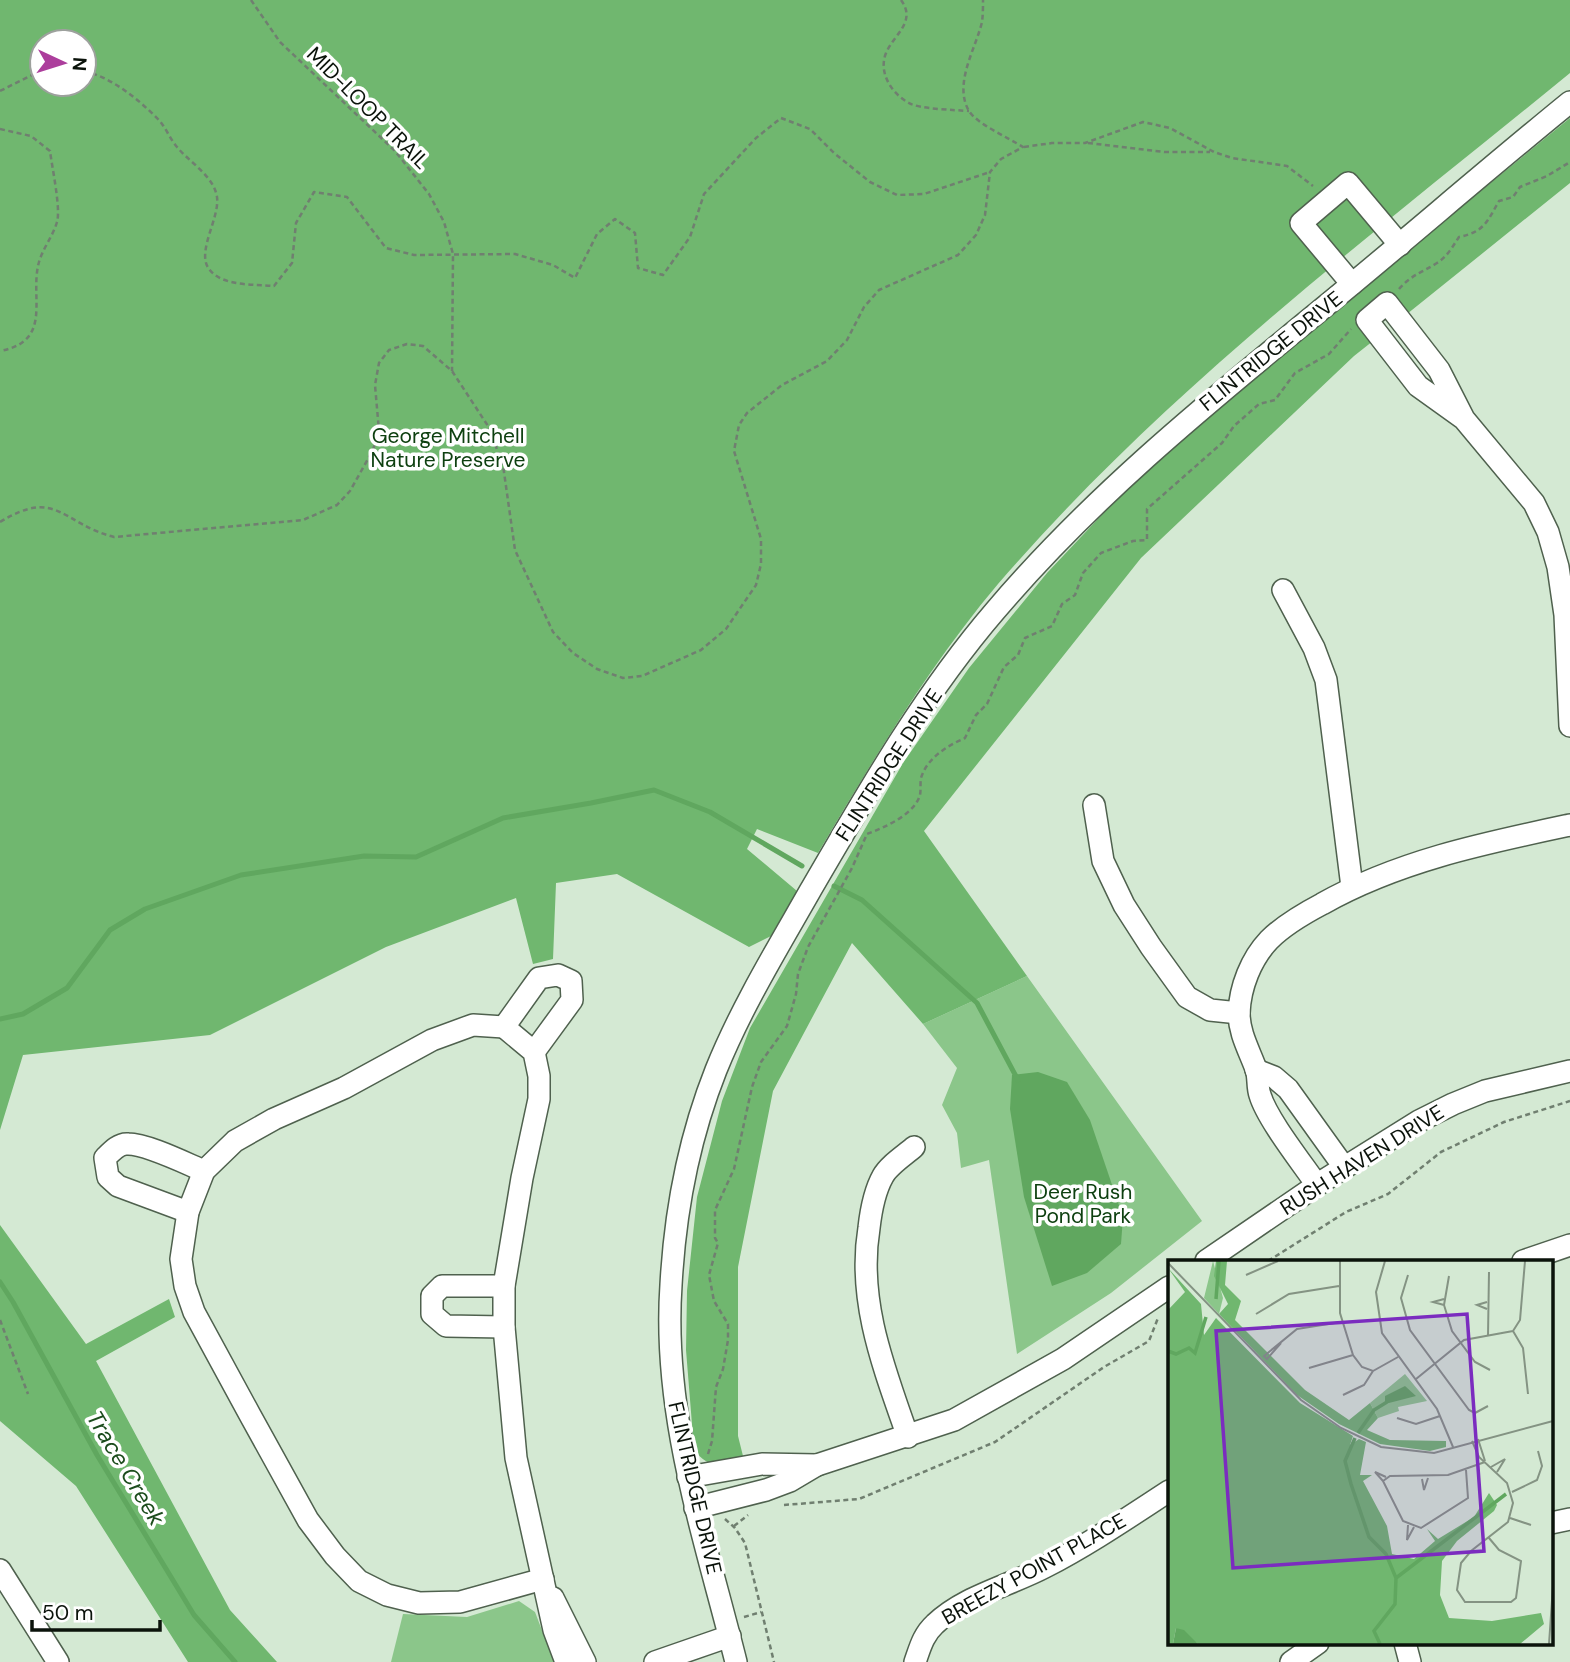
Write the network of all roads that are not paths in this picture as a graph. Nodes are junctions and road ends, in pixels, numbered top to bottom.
1 (1570, 102) edge
2 (1400, 245) junction
3 (1352, 284) junction
4 (1464, 419) junction
5 (1283, 590) dead end
6 (1570, 726) edge
7 (1094, 805) dead end
8 (1570, 825) edge
9 (1352, 887) junction
10 (1239, 1013) junction
11 (504, 1027) junction
12 (534, 1052) junction
13 (1256, 1070) junction
14 (1570, 1071) edge
15 (914, 1147) dead end
16 (1344, 1167) junction
17 (204, 1171) junction
18 (1317, 1185) junction
19 (188, 1212) junction
20 (1570, 1245) edge
21 (1207, 1260) edge
22 (1526, 1260) edge
23 (504, 1286) junction
24 (1167, 1294) edge
25 (504, 1327) junction
26 (908, 1437) junction
27 (817, 1465) junction
28 (699, 1475) junction
29 (1168, 1491) edge
30 (695, 1507) junction
31 (1570, 1520) edge
32 (1552, 1523) edge
33 (0, 1570) edge
34 (543, 1579) junction
35 (730, 1636) junction
36 (1317, 1644) edge
37 (1405, 1644) edge
38 (58, 1662) edge
39 (566, 1662) edge
40 (585, 1662) edge
41 (655, 1662) edge
42 (736, 1662) edge
43 (915, 1662) edge
44 (1291, 1662) edge
45 (1410, 1662) edge

1 - 2 street, FLINTRIDGE DRIVE
2 - 3 street, FLINTRIDGE DRIVE
2 - 3 street
3 - 28 street, FLINTRIDGE DRIVE
4 - 4 street
4 - 6 street
5 - 9 street
7 - 10 street
8 - 9 street
9 - 10 street
10 - 13 street
11 - 12 street
11 - 12 street
11 - 17 street
12 - 23 street
13 - 16 street
13 - 18 street
14 - 16 street, RUSH HAVEN DRIVE
15 - 26 street
16 - 18 street, RUSH HAVEN DRIVE
17 - 19 street
17 - 19 street
18 - 21 street, RUSH HAVEN DRIVE
19 - 34 street
20 - 22 street
23 - 25 street
23 - 25 street
24 - 26 street
25 - 34 street
26 - 27 street
27 - 28 street
27 - 30 street
28 - 30 street, FLINTRIDGE DRIVE
29 - 43 street, BREEZY POINT PLACE
30 - 35 street, FLINTRIDGE DRIVE
31 - 32 street
33 - 38 street
34 - 39 street
34 - 40 street
35 - 41 street
35 - 42 street, FLINTRIDGE DRIVE
36 - 44 street
37 - 45 street

